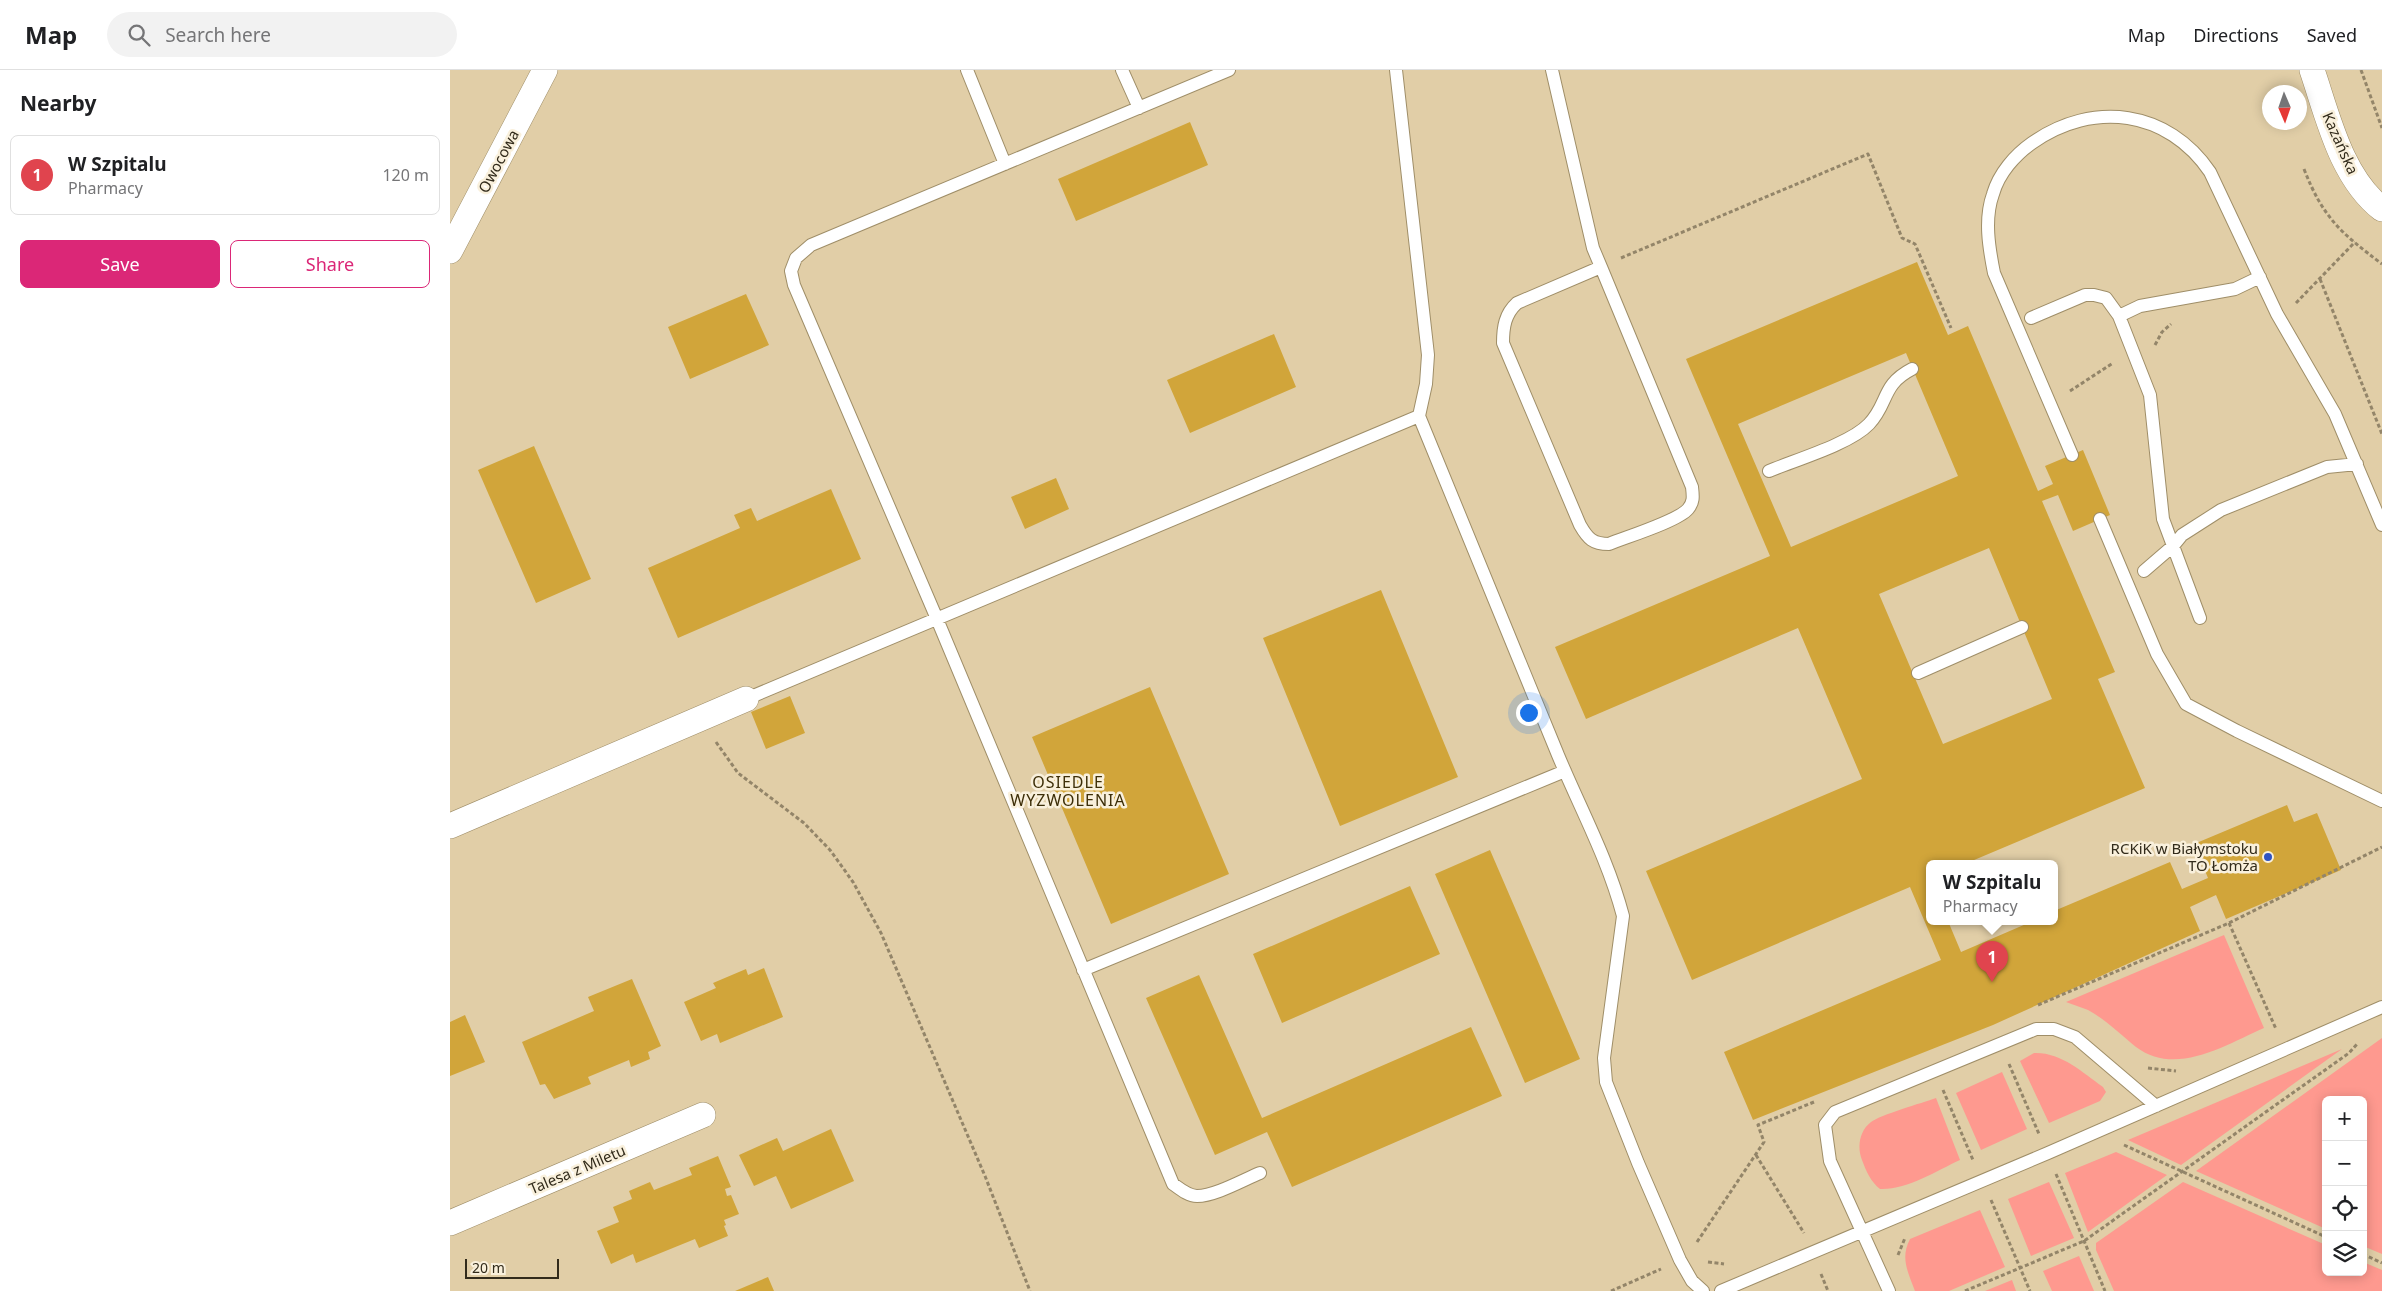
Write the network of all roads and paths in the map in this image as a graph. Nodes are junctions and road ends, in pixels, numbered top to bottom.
1 (546, 70) edge
2 (967, 70) edge
3 (1122, 70) edge
4 (1229, 70) edge
5 (1396, 70) edge
6 (1552, 70) edge
7 (2312, 70) edge
8 (2361, 70) edge
9 (1139, 108) junction
10 (2382, 128) edge
11 (1005, 164) junction
12 (2304, 169) dead end
13 (2382, 209) edge
14 (2355, 242) junction
15 (450, 251) edge
16 (2382, 264) edge
17 (1601, 266) junction
18 (2260, 277) junction
19 (2320, 279) junction
20 (2277, 314) junction
21 (2119, 316) junction
22 (2031, 318) dead end
23 (2176, 321) dead end
24 (1950, 328) dead end
25 (2134, 355) junction
26 (1912, 369) dead end
27 (2070, 391) dead end
28 (1420, 416) junction
29 (2382, 434) edge
30 (2072, 455) dead end
31 (2357, 464) junction
32 (1768, 470) dead end
33 (2100, 519) dead end
34 (2382, 524) edge
35 (2173, 546) junction
36 (2144, 571) dead end
37 (2200, 618) dead end
38 (937, 619) junction
39 (2022, 627) dead end
40 (1918, 673) dead end
41 (746, 700) joint
42 (701, 719) junction
43 (1564, 771) junction
44 (2382, 801) edge
45 (450, 826) edge
46 (2229, 924) dead end
47 (1083, 970) junction
48 (2040, 1004) dead end
49 (2048, 1007) dead end
50 (2382, 1007) edge
51 (2277, 1032) dead end
52 (2361, 1039) dead end
53 (2142, 1065) dead end
54 (2183, 1071) dead end
55 (1950, 1084) dead end
56 (1933, 1091) dead end
57 (2156, 1106) junction
58 (703, 1115) dead end
59 (2115, 1142) dead end
60 (1756, 1155) dead end
61 (2183, 1172) junction
62 (1260, 1173) dead end
63 (450, 1223) edge
64 (1864, 1232) junction
65 (2322, 1235) edge
66 (1812, 1253) junction
67 (2367, 1256) edge
68 (2382, 1263) edge
69 (1030, 1291) edge
70 (1703, 1291) edge
71 (1722, 1291) edge
72 (1828, 1291) edge
73 (1889, 1291) edge
74 (1965, 1291) edge

1 - 15 street, Owocowa
2 - 11 lane
3 - 9 lane
4 - 9 lane
5 - 28 lane
6 - 17 lane
7 - 13 street, Kazańska
8 - 10 path
9 - 11 lane
11 - 38 lane
12 - 14 path
14 - 16 path
14 - 19 path
17 - 17 lane
17 - 24 path
18 - 20 lane
18 - 21 lane
18 - 30 lane
19 - 20 path
19 - 29 path
20 - 31 lane
21 - 22 lane
21 - 25 lane
23 - 25 path
25 - 27 path
25 - 35 lane
26 - 32 lane
28 - 38 lane
28 - 43 lane
31 - 34 lane
31 - 35 lane
33 - 44 lane
35 - 36 lane
35 - 37 lane
38 - 41 lane
38 - 47 lane
39 - 40 lane
41 - 42 street
42 - 45 street
42 - 69 path
43 - 47 lane
43 - 70 lane
46 - 51 path
47 - 62 lane
48 - 49 path
50 - 57 lane
52 - 61 path
53 - 54 path
55 - 56 path
57 - 64 lane
57 - 64 lane
58 - 63 street, Talesa z Miletu
59 - 61 path
60 - 66 path
61 - 65 path
61 - 74 path
64 - 66 lane
64 - 73 lane
66 - 71 lane
66 - 72 path
67 - 68 path

